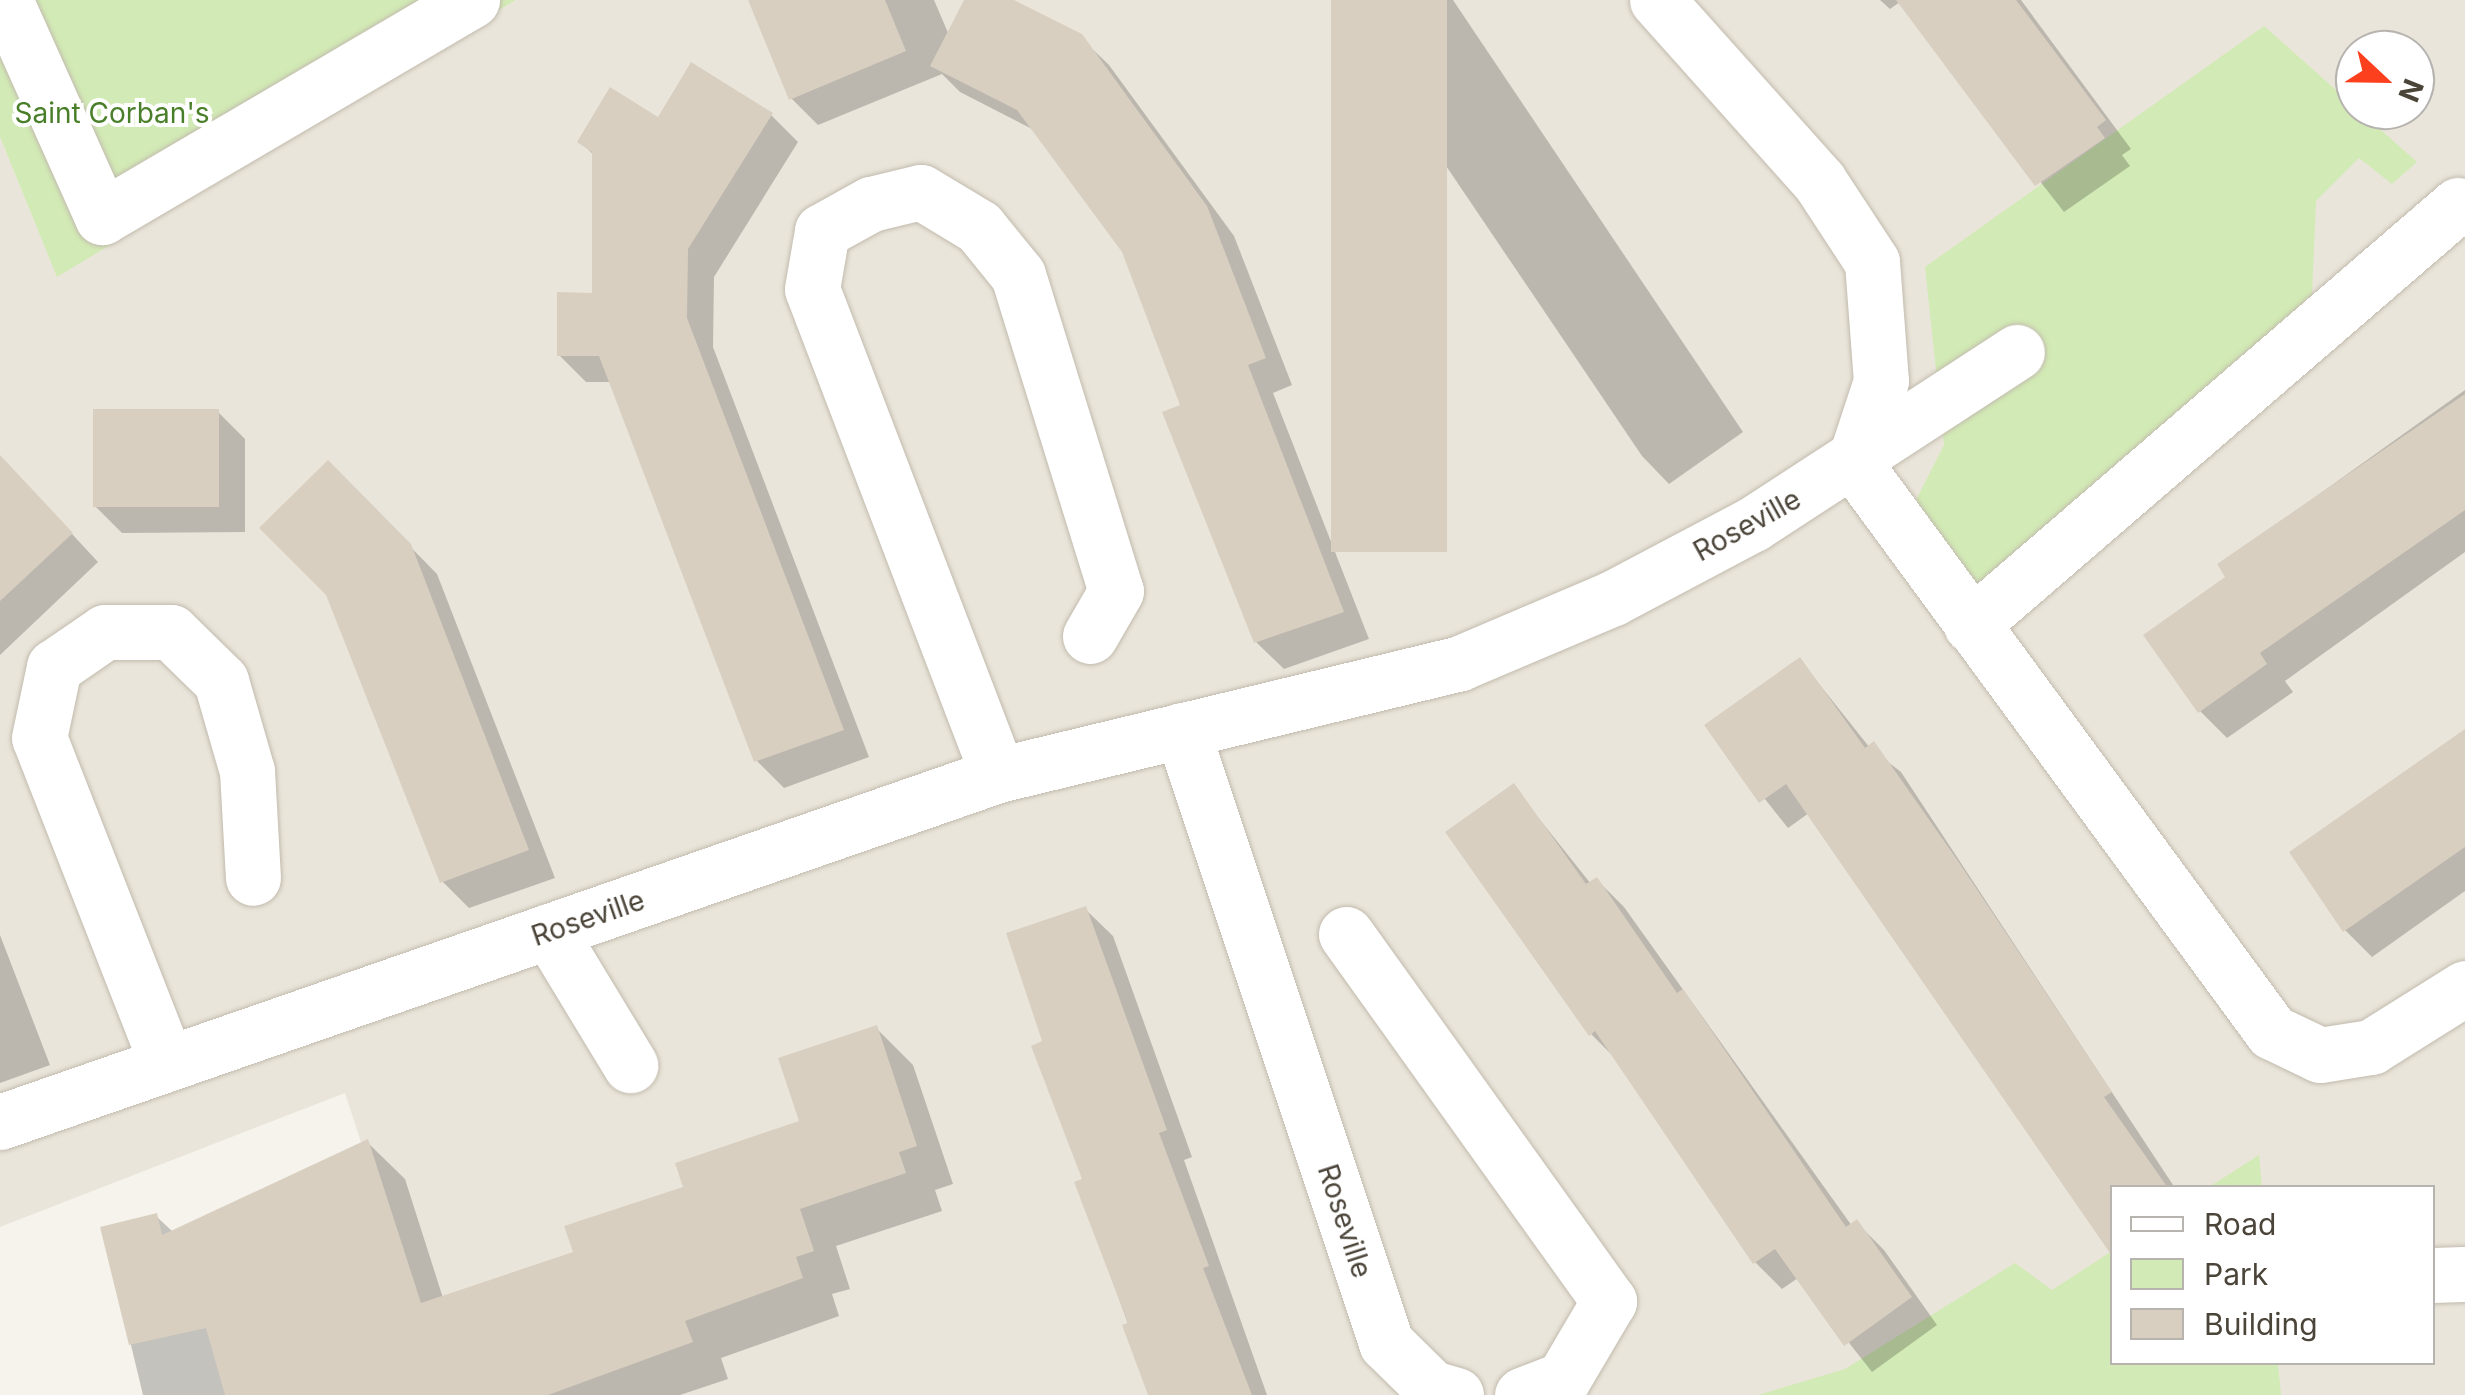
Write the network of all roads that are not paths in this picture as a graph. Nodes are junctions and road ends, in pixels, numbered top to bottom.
1 (5, 0) edge
2 (472, 0) edge
3 (1657, 0) edge
4 (2458, 205) dead end
5 (2017, 352) dead end
6 (1854, 463) junction
7 (1971, 625) junction
8 (1090, 636) dead end
9 (1182, 730) junction
10 (998, 775) junction
11 (253, 878) dead end
12 (549, 931) junction
13 (1346, 934) dead end
14 (2465, 988) edge
15 (168, 1064) junction
16 (630, 1065) dead end
17 (0, 1122) edge
18 (2465, 1274) edge
19 (2435, 1275) edge
20 (1456, 1395) edge
21 (1522, 1395) edge

1 - 2 street
3 - 6 street
4 - 7 street
5 - 6 street, Roseville
6 - 7 street
6 - 9 street, Roseville
7 - 14 street
8 - 10 street
9 - 10 street, Roseville
9 - 20 street, Roseville
10 - 12 street, Roseville
11 - 15 street
12 - 15 street, Roseville
12 - 16 street
13 - 21 street
15 - 17 street, Roseville
18 - 19 street

